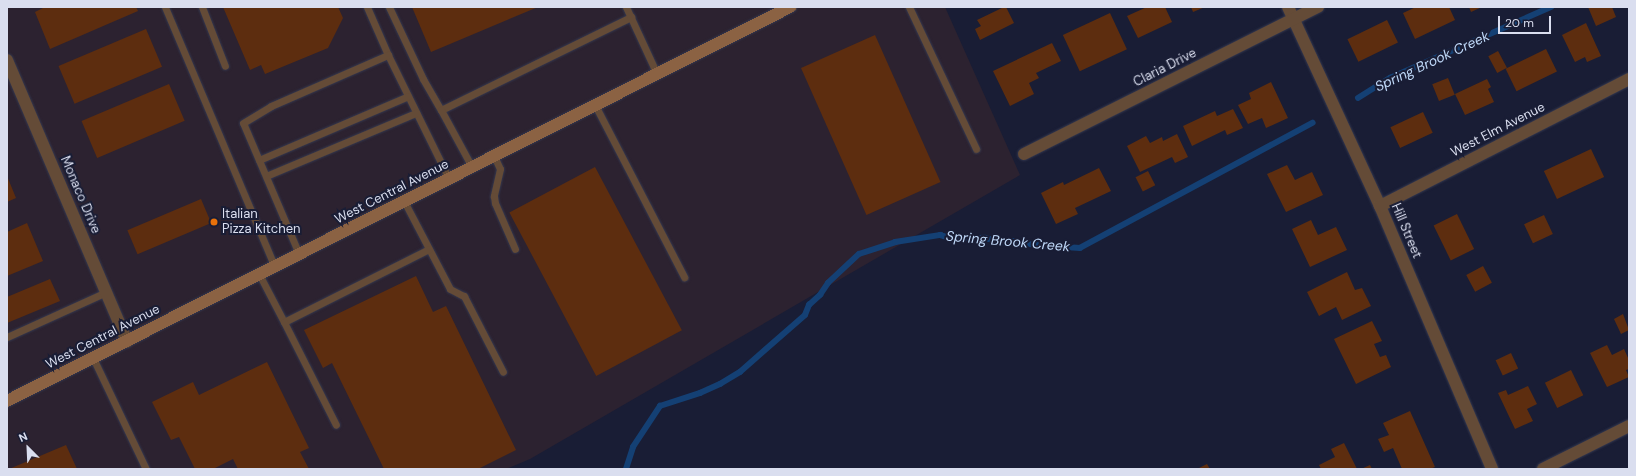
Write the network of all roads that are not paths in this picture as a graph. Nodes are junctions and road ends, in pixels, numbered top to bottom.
1 (165, 7) edge
2 (202, 7) edge
3 (368, 7) edge
4 (388, 7) edge
5 (626, 7) edge
6 (790, 7) edge
7 (909, 7) edge
8 (1288, 7) edge
9 (1318, 7) edge
10 (631, 17) junction
11 (1294, 19) junction
12 (388, 55) junction
13 (7, 60) edge
14 (226, 66) dead end
15 (657, 74) junction
16 (1629, 79) edge
17 (408, 96) junction
18 (595, 105) junction
19 (441, 110) junction
20 (416, 113) junction
21 (976, 149) dead end
22 (1024, 154) dead end
23 (494, 156) junction
24 (259, 160) junction
25 (472, 167) junction
26 (266, 176) junction
27 (449, 179) junction
28 (404, 201) junction
29 (1380, 206) junction
30 (429, 249) junction
31 (515, 249) dead end
32 (299, 254) junction
33 (274, 266) junction
34 (259, 274) junction
35 (684, 277) dead end
36 (106, 292) junction
37 (284, 322) junction
38 (7, 336) edge
39 (127, 341) junction
40 (93, 358) junction
41 (502, 372) dead end
42 (7, 401) edge
43 (336, 425) dead end
44 (1629, 426) edge
45 (146, 469) edge
46 (1492, 469) edge
47 (1543, 469) edge

1 - 33 lane
2 - 14 lane
3 - 12 lane
4 - 19 lane
5 - 10 lane
6 - 15 street, West Central Avenue
7 - 21 lane
8 - 11 street, Hill Street
9 - 11 street, Claria Drive
10 - 15 lane
10 - 19 lane
11 - 22 street, Claria Drive
11 - 29 street, Hill Street
12 - 17 lane
12 - 24 lane
13 - 36 street, Monaco Drive
15 - 18 street, West Central Avenue
16 - 29 street, West Elm Avenue
17 - 20 lane
17 - 24 lane
18 - 23 street, West Central Avenue
18 - 35 lane
19 - 25 lane
20 - 26 lane
20 - 27 lane
23 - 25 street, West Central Avenue
23 - 31 lane
24 - 26 lane
25 - 27 street, West Central Avenue
26 - 32 lane
27 - 28 street, West Central Avenue
28 - 30 lane
28 - 32 street, West Central Avenue
29 - 46 street, Hill Street
30 - 37 lane
30 - 41 lane
32 - 33 street, West Central Avenue
33 - 34 street, West Central Avenue
34 - 37 lane
34 - 39 street, West Central Avenue
36 - 38 lane
36 - 39 street, Monaco Drive
37 - 43 lane
39 - 40 street, West Central Avenue
40 - 42 street, West Central Avenue
40 - 45 lane
44 - 47 street

